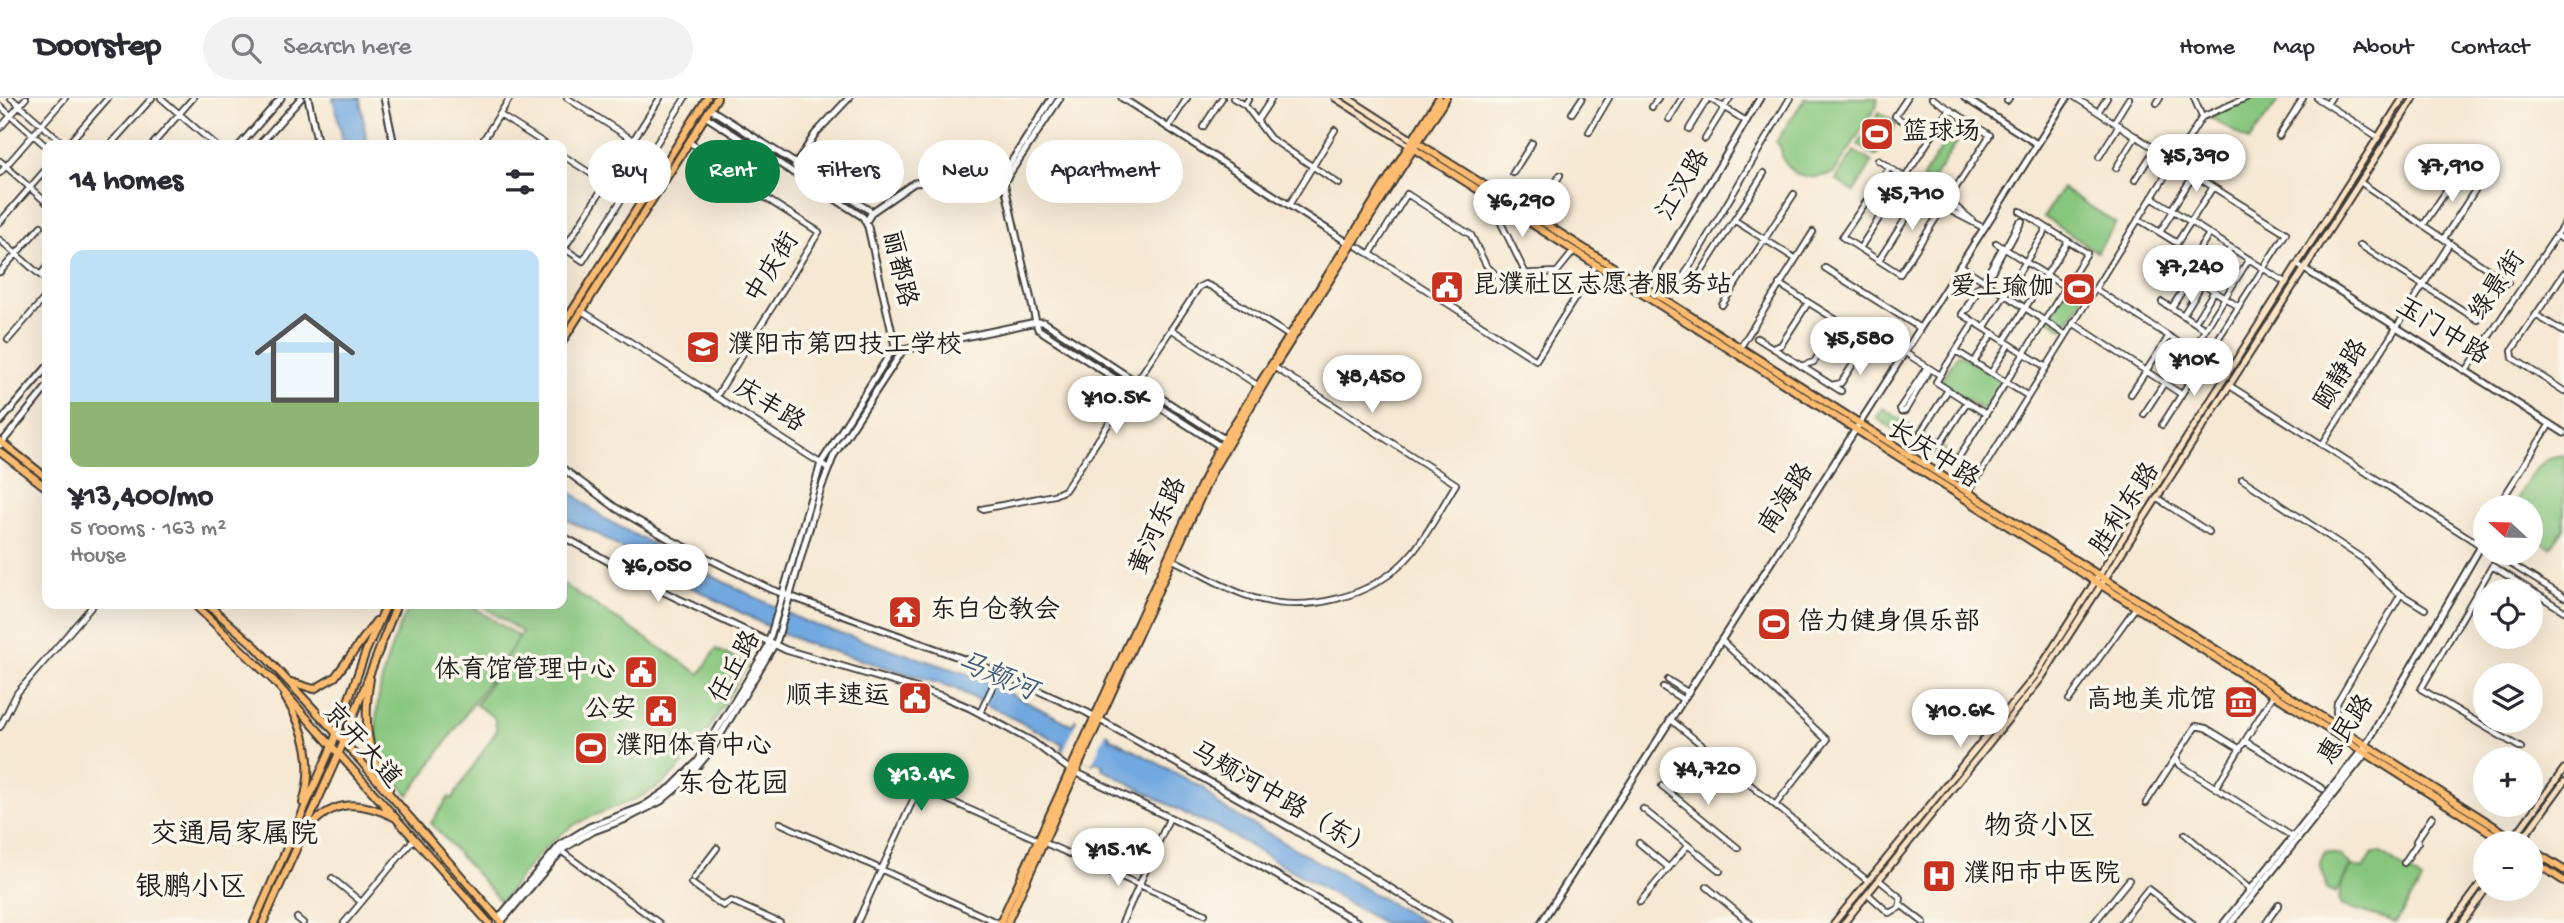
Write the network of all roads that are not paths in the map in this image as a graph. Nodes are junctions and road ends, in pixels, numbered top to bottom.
1 (11, 98) edge
2 (26, 98) edge
3 (65, 98) edge
4 (108, 98) edge
5 (152, 98) edge
6 (161, 98) edge
7 (193, 98) edge
8 (281, 98) edge
9 (301, 98) edge
10 (308, 98) edge
11 (384, 98) edge
12 (510, 98) edge
13 (567, 98) edge
14 (660, 98) edge
15 (685, 98) edge
16 (707, 98) edge
17 (717, 98) edge
18 (849, 98) edge
19 (1052, 98) edge
20 (1060, 98) edge
21 (1122, 98) edge
22 (1187, 98) edge
23 (1222, 98) edge
24 (1233, 98) edge
25 (1272, 98) edge
26 (1335, 98) edge
27 (1348, 98) edge
28 (1439, 98) edge
29 (1446, 98) edge
30 (1582, 98) edge
31 (1609, 98) edge
32 (1658, 98) edge
33 (1682, 98) edge
34 (1708, 98) edge
35 (1730, 98) edge
36 (1760, 98) edge
37 (1790, 98) edge
38 (1907, 98) edge
39 (1932, 98) edge
40 (1965, 98) edge
41 (2067, 98) edge
42 (2076, 98) edge
43 (2108, 98) edge
44 (2129, 98) edge
45 (2194, 98) edge
46 (2246, 98) edge
47 (2302, 98) edge
48 (2317, 98) edge
49 (2331, 98) edge
50 (2403, 98) edge
51 (2414, 98) edge
52 (1245, 101) edge
53 (2327, 104) junction
54 (19, 105) junction
55 (0, 106) edge
56 (1652, 107) dead end
57 (1724, 107) junction
58 (710, 109) junction
59 (1949, 109) junction
60 (2098, 112) junction
61 (1572, 113) dead end
62 (179, 114) junction
63 (11, 115) junction
64 (500, 115) junction
65 (705, 116) junction
66 (2202, 117) junction
67 (1669, 119) dead end
68 (1257, 121) junction
69 (1746, 121) junction
70 (2116, 123) junction
71 (42, 125) junction
72 (1203, 127) dead end
73 (0, 128) edge
74 (1168, 128) junction
75 (1689, 129) dead end
76 (1335, 130) dead end
77 (1589, 132) dead end
78 (33, 135) junction
79 (2136, 136) junction
80 (2279, 136) dead end
81 (2378, 137) junction
82 (1705, 139) dead end
83 (1930, 139) junction
84 (60, 140) edge
85 (70, 140) edge
86 (114, 140) edge
87 (156, 140) edge
88 (209, 140) edge
89 (244, 140) edge
90 (263, 140) edge
91 (317, 140) edge
92 (393, 140) edge
93 (483, 140) edge
94 (539, 140) edge
95 (632, 140) joint
96 (659, 140) edge
97 (690, 140) edge
98 (812, 140) edge
99 (42, 143) edge
100 (1532, 143) dead end
101 (1413, 144) junction
102 (2037, 144) junction
103 (685, 148) edge
104 (2155, 149) junction
105 (2099, 157) dead end
106 (567, 158) edge
107 (1878, 160) dead end
108 (0, 161) edge
109 (1012, 161) edge
110 (2174, 161) junction
111 (794, 163) edge
112 (2201, 164) dead end
113 (6, 166) junction
114 (1314, 166) junction
115 (794, 168) edge
116 (1889, 168) junction
117 (2116, 168) dead end
118 (1012, 169) edge
119 (2460, 171) dead end
120 (588, 172) edge
121 (792, 172) junction
122 (0, 173) edge
123 (1513, 173) dead end
124 (1764, 173) dead end
125 (42, 174) edge
126 (2194, 175) junction
127 (1560, 176) dead end
128 (1905, 178) junction
129 (2135, 180) dead end
130 (2360, 182) junction
131 (918, 183) edge
132 (1339, 184) dead end
133 (2479, 184) dead end
134 (2213, 187) junction
135 (30, 188) junction
136 (1924, 190) junction
137 (1794, 194) dead end
138 (1547, 197) dead end
139 (2152, 197) junction
140 (42, 199) edge
141 (592, 203) edge
142 (619, 203) edge
143 (773, 203) edge
144 (858, 203) edge
145 (1008, 203) edge
146 (1945, 204) junction
147 (1289, 205) junction
148 (1510, 205) junction
149 (1888, 205) junction
150 (2172, 210) junction
151 (2020, 211) dead end
152 (872, 212) junction
153 (2026, 215) junction
154 (1907, 218) junction
155 (2138, 219) junction
156 (1734, 220) junction
157 (0, 222) edge
158 (866, 222) junction
159 (2191, 222) junction
160 (2424, 224) junction
161 (2564, 224) edge
162 (41, 226) dead end
163 (1984, 228) junction
164 (2048, 228) junction
165 (1813, 232) dead end
166 (2160, 232) junction
167 (2209, 234) junction
168 (2556, 235) junction
169 (1765, 239) junction
170 (2443, 239) junction
171 (0, 240) edge
172 (2564, 240) edge
173 (2068, 241) junction
174 (1348, 242) junction
175 (567, 243) edge
176 (1996, 243) dead end
177 (2450, 243) junction
178 (2360, 245) dead end
179 (1359, 247) dead end
180 (1860, 248) junction
181 (2005, 248) junction
182 (2231, 248) junction
183 (567, 251) edge
184 (1574, 251) junction
185 (16, 254) junction
186 (1370, 254) junction
187 (1796, 259) junction
188 (2249, 259) junction
189 (1880, 260) junction
190 (2026, 262) junction
191 (1596, 265) junction
192 (1960, 265) junction
193 (2298, 265) junction
194 (1825, 268) dead end
195 (2263, 269) junction
196 (2304, 269) junction
197 (0, 272) edge
198 (42, 273) edge
199 (2564, 273) edge
200 (1525, 274) junction
201 (40, 275) joint
202 (2046, 275) junction
203 (2192, 276) junction
204 (1682, 279) dead end
205 (1983, 282) junction
206 (2286, 283) junction
207 (2508, 283) dead end
208 (1779, 284) junction
209 (2205, 284) junction
210 (1693, 285) dead end
211 (2423, 285) junction
212 (2065, 287) junction
213 (2095, 289) junction
214 (1645, 291) junction
215 (2214, 291) junction
216 (2005, 295) junction
217 (2225, 297) junction
218 (42, 301) edge
219 (2162, 302) dead end
220 (1808, 303) junction
221 (1722, 305) dead end
222 (2172, 307) junction
223 (2239, 307) junction
224 (2025, 309) junction
225 (582, 311) junction
226 (2183, 315) junction
227 (2536, 315) junction
228 (567, 319) edge
229 (2478, 320) dead end
230 (1036, 321) junction
231 (2044, 321) junction
232 (1839, 322) junction
233 (1975, 322) junction
234 (2195, 322) junction
235 (2073, 323) junction
236 (2396, 327) junction
237 (1920, 328) junction
238 (1984, 328) junction
239 (1171, 329) junction
240 (2205, 329) junction
241 (2564, 332) edge
242 (1993, 333) junction
243 (567, 334) edge
244 (1288, 335) junction
245 (2066, 335) junction
246 (2169, 336) junction
247 (1757, 338) dead end
248 (2218, 339) dead end
249 (8, 340) dead end
250 (1868, 341) junction
251 (2007, 342) junction
252 (895, 346) junction
253 (1739, 348) junction
254 (1772, 348) junction
255 (2189, 349) junction
256 (903, 350) junction
257 (1956, 351) junction
258 (1905, 352) junction
259 (2024, 353) junction
260 (2204, 359) junction
261 (1899, 360) junction
262 (1974, 362) junction
263 (1800, 366) junction
264 (1274, 367) junction
265 (2046, 367) junction
266 (1929, 368) junction
267 (2466, 371) junction
268 (2146, 372) junction
269 (2230, 372) junction
270 (42, 373) edge
271 (1991, 373) junction
272 (1940, 375) junction
273 (1923, 377) junction
274 (1136, 381) junction
275 (2006, 382) junction
276 (2164, 383) junction
277 (1257, 385) junction
278 (1831, 386) junction
279 (2230, 386) junction
280 (1131, 389) junction
281 (1948, 390) junction
282 (1841, 391) dead end
283 (2564, 391) edge
284 (42, 393) edge
285 (2131, 394) dead end
286 (2181, 394) junction
287 (2028, 396) junction
288 (716, 397) junction
289 (1967, 402) junction
290 (1986, 414) junction
291 (2144, 414) dead end
292 (0, 422) edge
293 (2550, 424) junction
294 (2162, 425) dead end
295 (1857, 427) junction
296 (1921, 432) dead end
297 (2564, 433) edge
298 (1226, 440) junction
299 (1, 443) edge
300 (1940, 444) dead end
301 (2322, 445) junction
302 (1222, 447) junction
303 (0, 452) edge
304 (821, 463) junction
305 (1954, 465) dead end
306 (828, 468) junction
307 (567, 471) edge
308 (42, 474) edge
309 (2242, 479) dead end
310 (42, 484) edge
311 (1967, 494) junction
312 (2505, 495) edge
313 (2158, 499) junction
314 (982, 509) dead end
315 (2209, 532) dead end
316 (567, 539) edge
317 (2473, 541) edge
318 (1172, 559) junction
319 (2473, 564) edge
320 (2512, 565) edge
321 (2100, 581) junction
322 (783, 594) junction
323 (2401, 594) junction
324 (790, 597) junction
325 (2564, 597) edge
326 (2136, 607) junction
327 (90, 609) edge
328 (199, 609) edge
329 (212, 609) edge
330 (384, 609) edge
331 (385, 609) edge
332 (395, 609) edge
333 (2425, 609) dead end
334 (2564, 611) edge
335 (1721, 640) junction
336 (772, 641) junction
337 (373, 662) junction
338 (271, 664) junction
339 (999, 673) junction
340 (1668, 680) dead end
341 (274, 681) junction
342 (1663, 687) dead end
343 (1687, 692) junction
344 (2274, 694) junction
345 (1682, 699) junction
346 (2069, 699) dead end
347 (981, 711) junction
348 (2336, 712) dead end
349 (1096, 717) junction
350 (1670, 719) junction
351 (0, 727) edge
352 (337, 734) junction
353 (2245, 741) junction
354 (343, 742) junction
355 (332, 746) junction
356 (2519, 747) edge
357 (2240, 749) junction
358 (2366, 749) junction
359 (339, 753) junction
360 (2176, 757) junction
361 (2564, 769) edge
362 (1072, 770) junction
363 (2564, 782) edge
364 (1662, 786) dead end
365 (2216, 788) junction
366 (2323, 789) dead end
367 (2146, 803) dead end
368 (1774, 804) junction
369 (401, 808) junction
370 (1643, 808) dead end
371 (2432, 817) dead end
372 (398, 819) junction
373 (1169, 819) junction
374 (780, 823) dead end
375 (2498, 831) edge
376 (2523, 831) edge
377 (2525, 831) edge
378 (2185, 834) dead end
379 (2293, 837) junction
380 (415, 839) junction
381 (1041, 840) junction
382 (290, 842) junction
383 (299, 842) junction
384 (1639, 843) dead end
385 (1688, 845) junction
386 (717, 848) dead end
387 (1738, 848) dead end
388 (561, 850) junction
389 (2543, 857) edge
390 (2404, 863) dead end
391 (2543, 867) edge
392 (1669, 868) junction
393 (881, 870) junction
394 (2564, 870) edge
395 (1720, 871) dead end
396 (332, 878) dead end
397 (1879, 880) junction
398 (2129, 880) dead end
399 (1868, 881) junction
400 (2564, 881) edge
401 (1139, 884) junction
402 (1707, 887) dead end
403 (2251, 890) junction
404 (1868, 894) junction
405 (2473, 894) edge
406 (2478, 901) edge
407 (361, 902) junction
408 (1640, 902) dead end
409 (2280, 904) dead end
410 (1902, 905) junction
411 (1205, 914) dead end
412 (297, 918) dead end
413 (500, 921) edge
414 (254, 923) edge
415 (263, 923) edge
416 (303, 923) edge
417 (344, 923) edge
418 (489, 923) edge
419 (659, 923) edge
420 (779, 923) edge
421 (857, 923) edge
422 (999, 923) edge
423 (1007, 923) edge
424 (1122, 923) edge
425 (1359, 923) edge
426 (1448, 923) edge
427 (1541, 923) edge
428 (1750, 923) edge
429 (1834, 923) edge
430 (1844, 923) edge
431 (1924, 923) edge
432 (2094, 923) edge
433 (2121, 923) edge
434 (2192, 923) edge
435 (2224, 923) edge
436 (2231, 923) edge
437 (2266, 923) edge
438 (2452, 923) edge
439 (2462, 923) edge

1 - 54 street
2 - 54 street
3 - 71 street
4 - 85 street
5 - 86 street
6 - 62 street
7 - 62 street
8 - 89 street
9 - 90 street
10 - 91 street
11 - 92 street
12 - 64 street
13 - 95 street
14 - 95 street
15 - 96 street
16 - 228 main road
17 - 58 main road
18 - 98 street
19 - 109 street
20 - 118 street
21 - 74 street
22 - 74 street
23 - 72 street
24 - 52 street
25 - 68 street
26 - 101 main road, 长庆中路
27 - 101 main road, 长庆中路
28 - 101 main road, 黄河东路
29 - 101 main road, 黄河东路
30 - 61 street
31 - 77 street
32 - 56 street
33 - 67 street
34 - 57 street
34 - 75 street
35 - 57 street
36 - 69 street, 江汉路
37 - 204 street
38 - 83 street
39 - 59 street
40 - 102 street
41 - 102 street, 南海路
42 - 60 street
43 - 60 street
44 - 70 street
45 - 66 street
46 - 66 street
47 - 80 street
48 - 53 street
49 - 53 street
50 - 81 main road, 胜利东路
51 - 130 main road, 胜利东路
52 - 68 street
53 - 81 street
54 - 63 street
54 - 71 street
55 - 63 street
57 - 69 street
57 - 82 street
58 - 65 main road
58 - 111 street, 丽都路
59 - 83 street
59 - 146 street
60 - 70 street
62 - 87 street
62 - 88 street
63 - 73 street
63 - 78 street
64 - 93 street
64 - 94 street
65 - 97 main road
65 - 121 street, 丽都路
66 - 110 street
68 - 114 street
69 - 214 street, 江汉路
70 - 79 street
70 - 105 street
71 - 78 street
71 - 84 street
74 - 147 street
76 - 114 street
78 - 99 street
78 - 113 street
79 - 104 street
79 - 117 street
81 - 193 main road, 胜利东路
83 - 128 street
100 - 123 street
101 - 148 main road, 长庆中路
101 - 174 main road, 黄河东路
101 - 264 main road, 黄河东路
102 - 163 street, 南海路
103 - 225 main road
104 - 110 street
104 - 129 street
106 - 120 street
107 - 116 street
108 - 113 street
110 - 139 street
112 - 126 street
113 - 122 street
113 - 135 street
114 - 132 street
114 - 147 street
115 - 121 street
116 - 128 street
116 - 180 street
119 - 160 street
121 - 158 street, 丽都路
124 - 156 street
125 - 135 street
126 - 134 street
126 - 150 street
127 - 138 street
128 - 136 street
128 - 149 street
130 - 160 street
130 - 196 main road, 胜利东路
131 - 152 street
133 - 170 street
134 - 159 street
134 - 195 street
135 - 140 street
135 - 157 street
136 - 146 street
136 - 154 street
137 - 169 street
139 - 150 street
139 - 155 street
141 - 175 street
142 - 183 street
143 - 288 street, 中庆街
144 - 152 street, 丽都路
145 - 230 street
146 - 163 street
146 - 189 street
147 - 174 street
148 - 184 main road, 长庆中路
148 - 200 street
148 - 214 main road, 长庆中路
149 - 154 street
149 - 180 street
150 - 159 street
150 - 166 street
151 - 153 street
152 - 158 street, 丽都路
153 - 164 street
153 - 181 street
154 - 189 street
155 - 166 street
155 - 213 street
156 - 169 street
156 - 210 street
158 - 252 street, 丽都路
159 - 166 street
159 - 167 street
160 - 170 street
161 - 168 street, 绿景街
162 - 185 street
163 - 192 street, 南海路
164 - 173 street
164 - 190 street
165 - 187 street
167 - 182 street
167 - 203 street
168 - 172 street
168 - 267 street, 绿景街
169 - 187 street
169 - 221 street
170 - 177 street
171 - 185 street
173 - 202 street
173 - 212 street
174 - 244 main road, 黄河东路
176 - 181 street
177 - 207 street
177 - 211 street, 颐静路
178 - 211 street
179 - 186 street
180 - 189 street
181 - 190 street
181 - 205 street
182 - 188 street
182 - 209 street
184 - 191 main road, 长庆中路
184 - 200 street
185 - 197 street
185 - 201 street
186 - 191 street
186 - 200 street
187 - 208 street
188 - 195 street
188 - 217 street
190 - 202 street
190 - 216 street
191 - 214 main road, 长庆中路
192 - 205 street
192 - 237 street, 南海路
193 - 196 street, 玉门中路
193 - 206 main road, 胜利东路
194 - 237 street
195 - 206 street
195 - 223 street
196 - 236 street, 玉门中路
196 - 279 main road, 胜利东路
198 - 201 street
199 - 227 street
202 - 212 street
202 - 224 street
203 - 209 street
203 - 222 street
205 - 216 street
205 - 233 street
206 - 269 main road, 胜利东路
208 - 220 street
208 - 253 street
209 - 215 street
209 - 226 street
211 - 229 street
211 - 236 street, 颐静路
212 - 231 street
213 - 235 street
213 - 246 street
214 - 253 main road, 长庆中路
214 - 295 main road, 长庆中路
215 - 217 street
215 - 234 street
216 - 224 street
216 - 238 street
217 - 223 street
217 - 240 street
218 - 249 street
219 - 222 street
220 - 232 street
220 - 254 street
222 - 226 street
223 - 248 street
224 - 231 street
224 - 251 street
225 - 243 main road
225 - 288 street, 庆丰路
226 - 234 street
227 - 241 street
227 - 283 street
230 - 256 street
230 - 274 street
230 - 280 street
231 - 245 street
231 - 259 street
232 - 250 street
232 - 263 street
233 - 238 street
233 - 257 street
234 - 240 street
235 - 245 street
235 - 268 street
236 - 267 street, 玉门中路
236 - 301 street, 颐静路
237 - 258 street, 南海路
238 - 242 street
239 - 244 street
239 - 274 street
239 - 277 street
240 - 255 street
242 - 251 street
242 - 262 street
244 - 277 main road, 黄河东路
245 - 265 street
246 - 255 street
246 - 268 street
247 - 254 street
250 - 261 street
250 - 278 street
251 - 259 street
251 - 271 street
252 - 256 street, 丽都路
252 - 304 street, 任丘路
253 - 295 main road, 长庆中路
254 - 263 street
255 - 260 street
255 - 276 street
256 - 306 street, 任丘路
257 - 262 street
257 - 272 street
258 - 261 street, 南海路
258 - 266 street
259 - 265 street
259 - 275 street
260 - 269 street
260 - 286 street
261 - 295 street, 南海路
262 - 271 street
263 - 278 street
264 - 298 main road, 黄河东路
264 - 318 street
265 - 287 street
266 - 272 street
266 - 273 street
267 - 293 street, 玉门中路
268 - 276 street
268 - 285 street
269 - 321 main road, 胜利东路
270 - 292 street
271 - 275 street
272 - 281 street
273 - 273 street
274 - 280 street
274 - 298 street
275 - 287 street
275 - 290 street
276 - 286 street
276 - 291 street
277 - 298 main road, 黄河东路
278 - 282 street
279 - 301 street
279 - 313 main road, 胜利东路
280 - 302 street
280 - 314 street
281 - 289 street
281 - 296 street
284 - 299 street
286 - 294 street
287 - 311 street
288 - 304 street, 庆丰路
289 - 290 street
289 - 300 street
290 - 305 street
293 - 297 street, 玉门中路
293 - 312 street
295 - 311 main road, 长庆中路
295 - 321 main road, 长庆中路
295 - 335 street, 南海路
298 - 302 main road, 黄河东路
299 - 308 main road
301 - 317 street
302 - 318 main road, 黄河东路
302 - 349 main road, 黄河东路
303 - 310 main road
304 - 306 street, 庆丰路
304 - 322 street, 任丘路
306 - 324 street, 任丘路
307 - 322 street, 马颊河中路（东）
309 - 323 street
311 - 321 main road, 长庆中路
313 - 315 street
313 - 321 main road, 胜利东路
316 - 336 street
318 - 349 main road, 黄河东路
319 - 358 street, 惠民路
320 - 325 street
321 - 326 main road, 长庆中路
321 - 358 main road, 长庆中路
321 - 397 main road, 胜利东路
321 - 399 main road, 胜利东路
322 - 324 street, 马颊河中路（东）
322 - 336 street, 任丘路
323 - 333 street
323 - 348 street
324 - 336 street, 任丘路
324 - 339 street, 马颊河中路（东）
326 - 344 main road, 长庆中路
326 - 346 street
327 - 351 street
328 - 341 main road, 京开大道
329 - 338 main road, 京开大道
330 - 338 main road
331 - 352 main road
332 - 337 main road
334 - 356 street
335 - 343 street, 南海路
335 - 368 street
336 - 347 street
336 - 388 street, 任丘路
336 - 413 street, 任丘路
337 - 354 main road
337 - 369 main road
338 - 352 main road, 京开大道
339 - 347 street
339 - 349 street, 马颊河中路（东）
340 - 343 street
341 - 355 main road, 京开大道
341 - 382 main road
342 - 345 street
343 - 345 street, 南海路
344 - 353 street
344 - 358 main road, 长庆中路
345 - 350 street, 南海路
347 - 362 street
349 - 362 main road, 黄河东路
349 - 426 street, 马颊河中路（东）
350 - 368 street
350 - 427 street, 南海路
352 - 354 main road, 京开大道
352 - 355 main road
353 - 357 street
353 - 366 street
354 - 359 main road
354 - 369 main road, 京开大道
355 - 359 main road, 京开大道
355 - 382 main road
357 - 360 street
357 - 365 street
358 - 375 main road, 长庆中路
358 - 379 street, 惠民路
358 - 436 street, 惠民路
359 - 372 main road, 京开大道
359 - 383 main road
360 - 365 street
360 - 367 street
361 - 376 main road
362 - 373 street
362 - 381 main road, 黄河东路
363 - 377 main road
364 - 387 street
365 - 379 street
368 - 399 street
369 - 413 main road, 京开大道
370 - 385 street
371 - 390 street
372 - 380 main road, 京开大道
372 - 383 main road
373 - 401 street
373 - 425 street
374 - 393 street
378 - 403 street
379 - 403 street, 惠民路
380 - 407 street
380 - 418 main road, 京开大道
381 - 393 street
381 - 401 street
381 - 422 main road, 黄河东路
381 - 423 main road, 黄河东路
382 - 414 main road
383 - 415 main road
384 - 392 street
385 - 392 street
385 - 395 street
386 - 420 street
388 - 413 street, 任丘路
388 - 419 street
389 - 394 main road
391 - 400 main road
392 - 408 street
393 - 421 street
393 - 422 street
396 - 407 street
397 - 404 main road, 胜利东路
397 - 410 street
398 - 432 street
399 - 429 main road, 胜利东路
401 - 411 street
401 - 424 street
402 - 428 street
403 - 435 street, 惠民路
404 - 410 street
404 - 430 main road, 胜利东路
405 - 438 main road
406 - 439 main road
407 - 417 street
409 - 437 street
410 - 431 street
412 - 416 street
433 - 434 street

